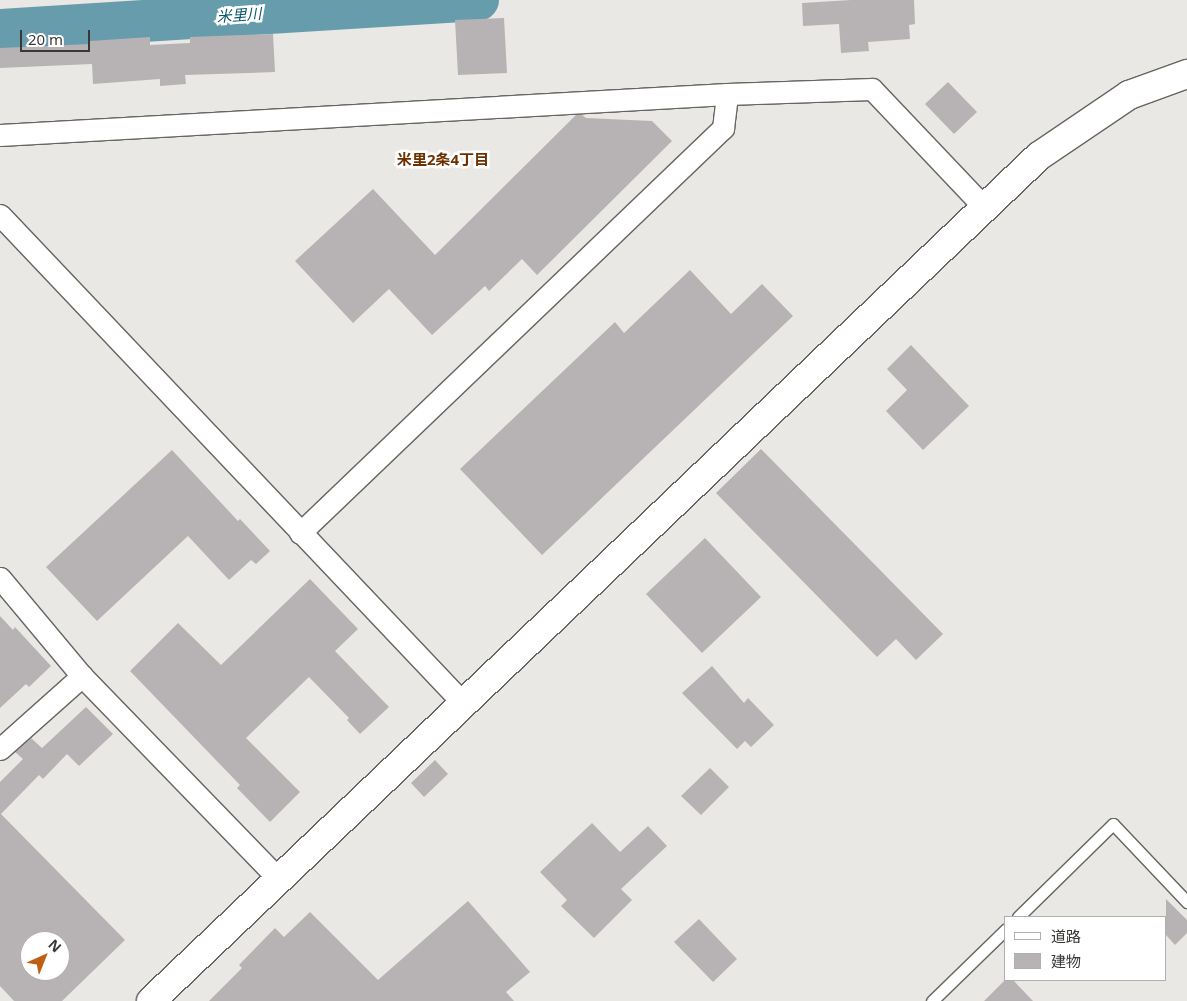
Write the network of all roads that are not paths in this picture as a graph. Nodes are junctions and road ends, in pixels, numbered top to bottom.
1 (1187, 74) edge
2 (727, 94) junction
3 (0, 135) edge
4 (986, 208) junction
5 (0, 215) edge
6 (300, 533) junction
7 (0, 578) edge
8 (82, 676) junction
9 (464, 704) junction
10 (0, 750) edge
11 (280, 879) junction
12 (1187, 902) edge
13 (1019, 916) edge
14 (1004, 931) edge
15 (151, 1001) edge
16 (932, 1001) edge

1 - 4 street
2 - 3 street
2 - 4 street
2 - 6 street
4 - 9 street
5 - 6 street
6 - 9 street
7 - 8 street
8 - 10 street
8 - 11 street
9 - 11 street
11 - 15 street
12 - 13 lane
14 - 16 lane

